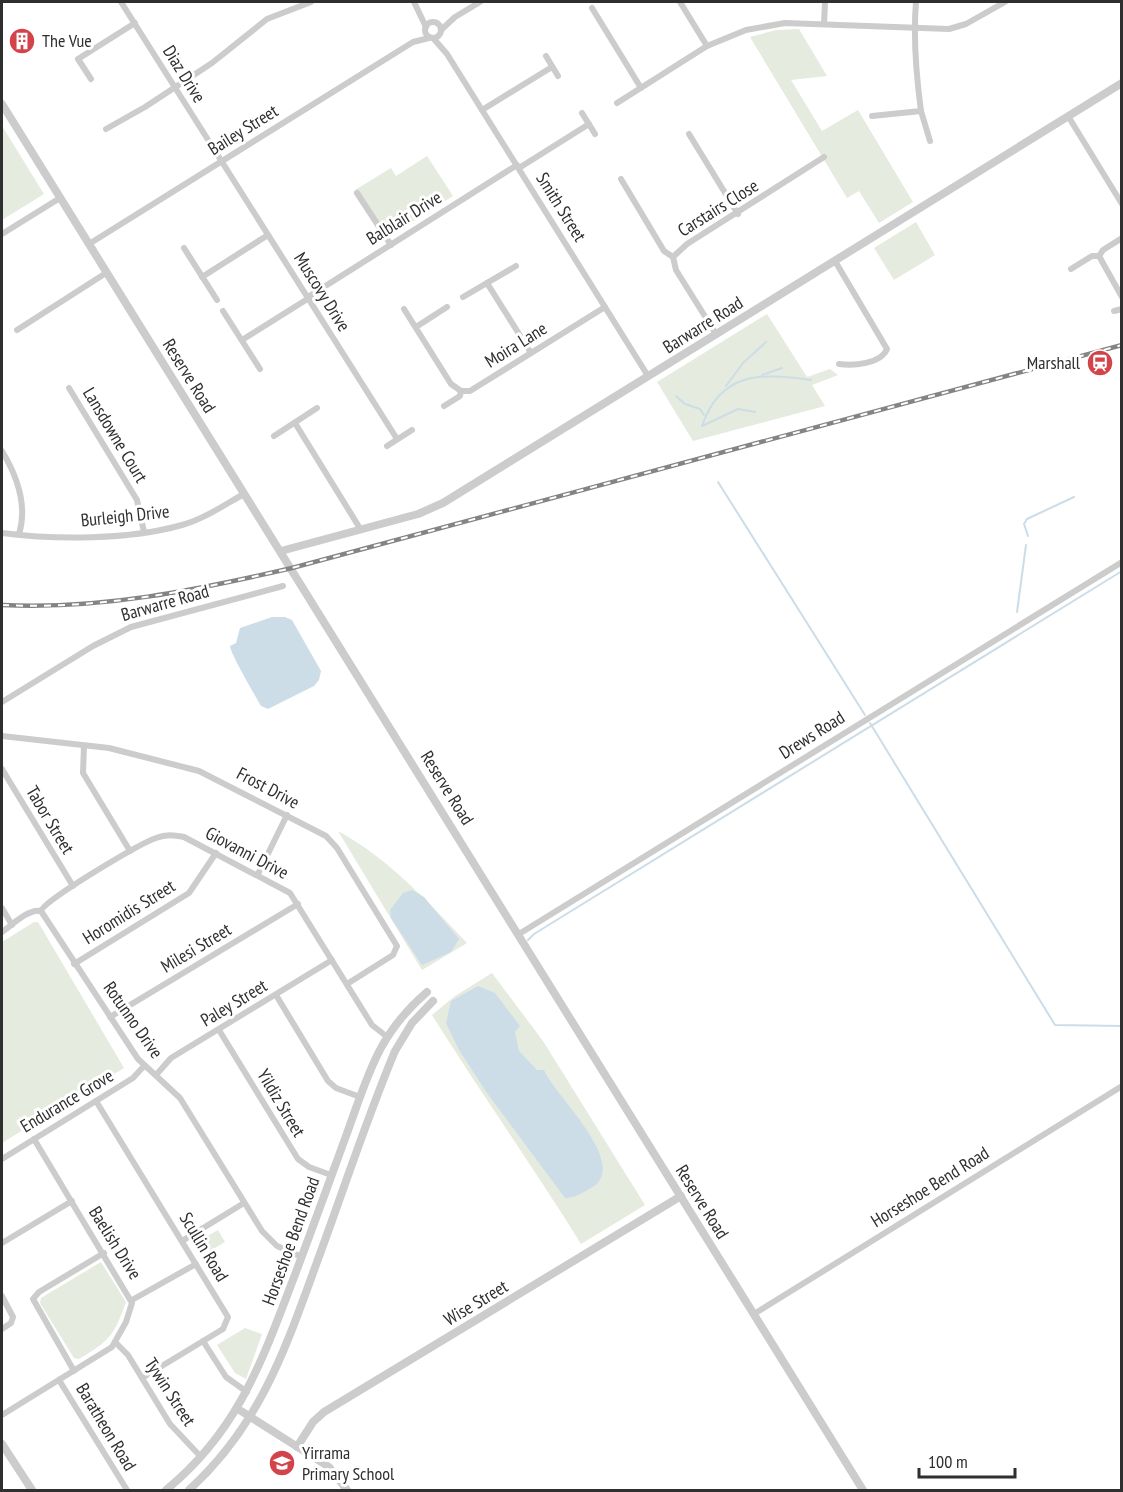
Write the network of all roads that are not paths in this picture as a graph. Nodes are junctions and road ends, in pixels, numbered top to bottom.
1 (121, 2) edge
2 (311, 2) edge
3 (480, 2) edge
4 (680, 2) edge
5 (825, 2) edge
6 (916, 2) edge
7 (1005, 2) edge
8 (416, 4) edge
9 (592, 8) dead end
10 (455, 17) junction
11 (135, 23) junction
12 (436, 23) junction
13 (824, 24) junction
14 (425, 28) junction
15 (914, 29) junction
16 (441, 32) junction
17 (431, 38) junction
18 (413, 42) junction
19 (707, 46) junction
20 (447, 54) junction
21 (546, 56) dead end
22 (552, 67) junction
23 (558, 76) dead end
24 (91, 79) dead end
25 (1122, 83) edge
26 (174, 87) junction
27 (640, 88) junction
28 (617, 103) dead end
29 (2, 104) edge
30 (482, 110) junction
31 (921, 111) junction
32 (582, 113) dead end
33 (872, 116) dead end
34 (1068, 116) junction
35 (589, 124) junction
36 (106, 129) dead end
37 (594, 134) dead end
38 (689, 134) dead end
39 (930, 141) dead end
40 (824, 157) dead end
41 (222, 162) junction
42 (518, 167) junction
43 (621, 179) dead end
44 (357, 193) dead end
45 (60, 198) junction
46 (1122, 204) edge
47 (738, 214) junction
48 (2, 234) edge
49 (268, 235) junction
50 (1122, 238) edge
51 (89, 244) junction
52 (391, 245) junction
53 (184, 248) dead end
54 (1099, 256) junction
55 (674, 257) junction
56 (835, 261) junction
57 (516, 266) dead end
58 (1071, 269) dead end
59 (106, 273) junction
60 (202, 277) junction
61 (487, 283) junction
62 (463, 297) dead end
63 (1122, 297) edge
64 (308, 298) junction
65 (217, 300) dead end
66 (447, 307) dead end
67 (605, 307) junction
68 (404, 309) dead end
69 (223, 311) dead end
70 (416, 327) junction
71 (17, 330) dead end
72 (716, 333) junction
73 (242, 340) junction
74 (531, 353) junction
75 (838, 364) dead end
76 (260, 369) dead end
77 (648, 376) junction
78 (69, 388) dead end
79 (461, 392) junction
80 (444, 406) dead end
81 (317, 408) dead end
82 (295, 423) junction
83 (412, 430) dead end
84 (274, 436) dead end
85 (397, 439) junction
86 (387, 446) dead end
87 (2, 451) edge
88 (244, 494) junction
89 (361, 530) junction
90 (144, 532) junction
91 (2, 533) edge
92 (19, 534) junction
93 (281, 551) junction
94 (1122, 562) edge
95 (282, 586) dead end
96 (2, 702) edge
97 (2, 736) edge
98 (84, 746) junction
99 (2, 769) edge
100 (287, 815) junction
101 (130, 851) junction
102 (216, 853) junction
103 (258, 874) junction
104 (73, 886) junction
105 (298, 904) junction
106 (2, 908) edge
107 (41, 911) junction
108 (12, 925) junction
109 (2, 932) edge
110 (519, 934) junction
111 (332, 960) junction
112 (74, 964) junction
113 (346, 984) junction
114 (427, 992) dead end
115 (276, 995) junction
116 (433, 1000) dead end
117 (110, 1017) junction
118 (219, 1030) junction
119 (386, 1036) junction
120 (399, 1044) junction
121 (144, 1066) junction
122 (156, 1075) junction
123 (1122, 1086) edge
124 (360, 1097) junction
125 (96, 1101) junction
126 (375, 1103) junction
127 (34, 1139) junction
128 (2, 1159) edge
129 (331, 1175) junction
130 (681, 1196) junction
131 (72, 1201) junction
132 (244, 1203) junction
133 (182, 1241) junction
134 (2, 1244) edge
135 (104, 1253) junction
136 (302, 1257) junction
137 (317, 1263) junction
138 (196, 1264) junction
139 (2, 1296) edge
140 (132, 1300) junction
141 (754, 1314) junction
142 (2, 1329) edge
143 (203, 1341) junction
144 (115, 1342) junction
145 (74, 1371) junction
146 (142, 1378) junction
147 (59, 1380) junction
148 (247, 1392) junction
149 (238, 1409) junction
150 (2, 1415) edge
151 (251, 1417) junction
152 (2, 1444) edge
153 (297, 1447) junction
154 (7, 1452) junction
155 (201, 1457) junction
156 (212, 1468) junction
157 (25, 1491) edge
158 (32, 1491) edge
159 (127, 1491) edge
160 (166, 1491) edge
161 (189, 1491) edge
162 (348, 1491) edge
163 (863, 1491) edge

1 - 11 street, Diaz Drive
2 - 26 street
3 - 10 street, Bailey Street
4 - 19 street
5 - 13 street
6 - 15 street
7 - 15 street
8 - 12 street
8 - 14 street
9 - 27 street
10 - 12 street, Bailey Street
10 - 16 street, Bailey Street
11 - 24 street
11 - 26 street, Diaz Drive
12 - 14 street, Bailey Street
12 - 16 street
13 - 15 street
13 - 19 street
14 - 17 street
14 - 18 street, Bailey Street
15 - 31 street
16 - 17 street, Bailey Street
16 - 20 street, Smith Street
17 - 18 street, Bailey Street
17 - 20 street, Smith Street
18 - 41 street, Bailey Street
19 - 27 street
20 - 30 street, Smith Street
21 - 22 street
22 - 23 street
22 - 30 street
25 - 34 street, Barwarre Road
26 - 36 street
26 - 41 street, Diaz Drive
27 - 28 street
29 - 45 street, Reserve Road
30 - 42 street, Smith Street
31 - 33 street
31 - 39 street
32 - 35 street
34 - 46 street
34 - 56 street, Barwarre Road
35 - 37 street
35 - 42 street, Balblair Drive
38 - 47 street
40 - 47 street, Carstairs Close
41 - 49 street, Muscovy Drive
41 - 51 street, Bailey Street
42 - 52 street, Balblair Drive
42 - 67 street, Smith Street
43 - 55 street
44 - 52 street
45 - 48 street
45 - 51 street, Reserve Road
47 - 55 street, Carstairs Close
49 - 60 street
49 - 64 street, Muscovy Drive
50 - 54 street
51 - 59 street, Reserve Road
52 - 64 street, Balblair Drive
53 - 60 street
54 - 58 street
54 - 63 street
55 - 72 street, Carstairs Close
56 - 72 street, Barwarre Road
56 - 75 street
57 - 61 street
59 - 71 street
59 - 88 street, Reserve Road
60 - 65 street
61 - 62 street
61 - 74 street
64 - 73 street, Balblair Drive
64 - 85 street, Muscovy Drive
66 - 70 street
67 - 74 street, Moira Lane
67 - 77 street, Smith Street
68 - 70 street
69 - 73 street
70 - 79 street
72 - 77 street, Barwarre Road
73 - 76 street
74 - 79 street, Moira Lane
77 - 89 street, Barwarre Road
78 - 90 street, Lansdowne Court
79 - 80 street, Moira Lane
81 - 82 street
82 - 84 street
82 - 89 street
83 - 85 street
85 - 86 street
87 - 92 street
88 - 90 street, Burleigh Drive
88 - 93 street, Reserve Road
89 - 93 street, Barwarre Road
90 - 92 street, Burleigh Drive
91 - 92 street, Burleigh Drive
93 - 110 street, Reserve Road
94 - 110 street, Drews Road
95 - 96 street, Barwarre Road
97 - 98 street, Frost Drive
98 - 100 street, Frost Drive
98 - 101 street
99 - 104 street, Tabor Street
100 - 103 street
100 - 113 street, Frost Drive
101 - 102 street, Giovanni Drive
101 - 104 street, Giovanni Drive
102 - 103 street, Giovanni Drive
102 - 112 street, Horomidis Street
103 - 105 street, Giovanni Drive
104 - 107 street, Giovanni Drive
105 - 111 street, Giovanni Drive
105 - 117 street, Milesi Street
106 - 108 street
107 - 108 street
107 - 112 street, Rotunno Drive
108 - 109 street
110 - 130 street, Reserve Road
111 - 113 street, Giovanni Drive
111 - 115 street, Paley Street
112 - 117 street, Rotunno Drive
113 - 119 street, Giovanni Drive
114 - 119 street, Horseshoe Bend Road
115 - 118 street, Paley Street
115 - 124 street
116 - 120 street, Horseshoe Bend Road
117 - 121 street, Rotunno Drive
118 - 122 street, Paley Street
118 - 129 street, Yildiz Street
119 - 120 street
119 - 124 street, Horseshoe Bend Road
120 - 126 street, Horseshoe Bend Road
121 - 122 street, Rotunno Drive
121 - 125 street, Endurance Grove
122 - 132 street, Rotunno Drive
123 - 141 street, Horseshoe Bend Road
124 - 126 street
124 - 129 street, Horseshoe Bend Road
125 - 127 street, Endurance Grove
125 - 133 street, Scullin Road
126 - 137 street, Horseshoe Bend Road
127 - 128 street, Endurance Grove
127 - 131 street, Baelish Drive
129 - 136 street, Horseshoe Bend Road
130 - 141 street, Reserve Road
130 - 153 street, Wise Street
131 - 134 street
131 - 135 street, Baelish Drive
132 - 133 street
132 - 136 street, Rotunno Drive
133 - 138 street, Scullin Road
135 - 140 street, Baelish Drive
135 - 145 street
136 - 137 street
136 - 148 street, Horseshoe Bend Road
137 - 151 street, Horseshoe Bend Road
138 - 140 street
138 - 143 street, Scullin Road
139 - 142 street
140 - 144 street, Baelish Drive
141 - 163 street, Reserve Road
143 - 146 street, Scullin Road
143 - 148 street
144 - 145 street, Baelish Drive
144 - 146 street, Tywin Street
145 - 147 street, Baelish Drive
146 - 155 street, Tywin Street
147 - 150 street, Baelish Drive
147 - 159 street, Baratheon Road
148 - 149 street, Horseshoe Bend Road
149 - 151 street
149 - 155 street, Horseshoe Bend Road
151 - 153 street
151 - 156 street, Horseshoe Bend Road
152 - 154 street
153 - 162 street
154 - 157 street
154 - 158 street
155 - 156 street
155 - 160 street, Horseshoe Bend Road
156 - 161 street, Horseshoe Bend Road

